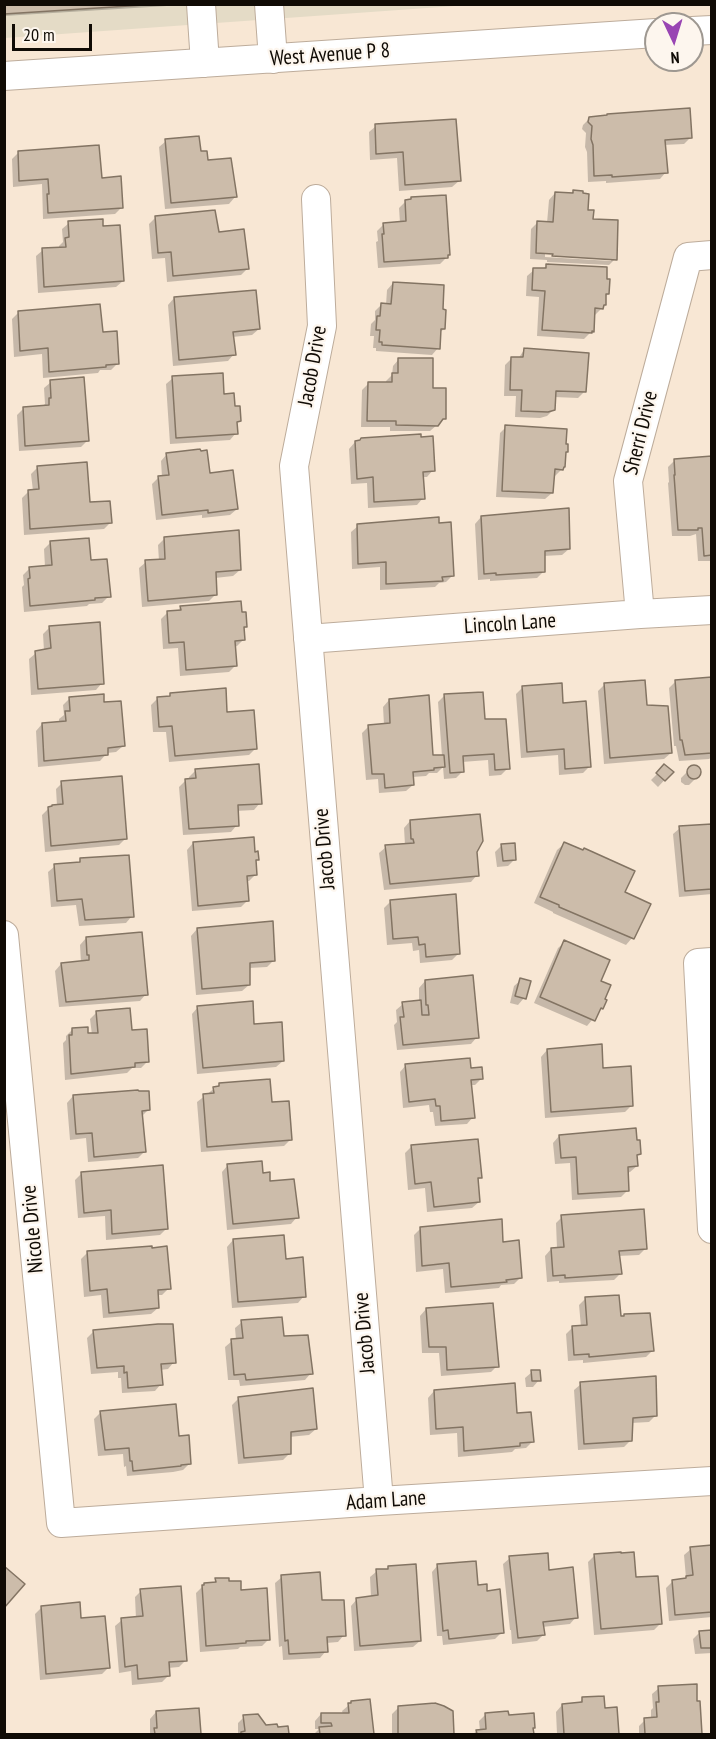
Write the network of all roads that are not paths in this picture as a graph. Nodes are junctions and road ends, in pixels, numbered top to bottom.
1 (201, 4) edge
2 (269, 4) edge
3 (644, 34) edge
4 (273, 58) junction
5 (205, 63) junction
6 (4, 76) edge
7 (316, 199) dead end
8 (700, 256) edge
9 (711, 610) edge
10 (640, 614) junction
11 (308, 639) junction
12 (4, 935) edge
13 (705, 962) edge
14 (711, 1229) edge
15 (711, 1480) edge
16 (379, 1501) junction
17 (61, 1523) joint

1 - 5 street
2 - 4 street
3 - 4 street, West Avenue P 8
4 - 5 street, West Avenue P 8
5 - 6 street, West Avenue P 8
7 - 11 street, Jacob Drive
8 - 10 street, Sherri Drive
9 - 10 street, Lincoln Lane
10 - 11 street, Lincoln Lane
11 - 16 street, Jacob Drive
12 - 17 street, Nicole Drive
13 - 14 street
15 - 16 street, Adam Lane
16 - 17 street, Adam Lane

